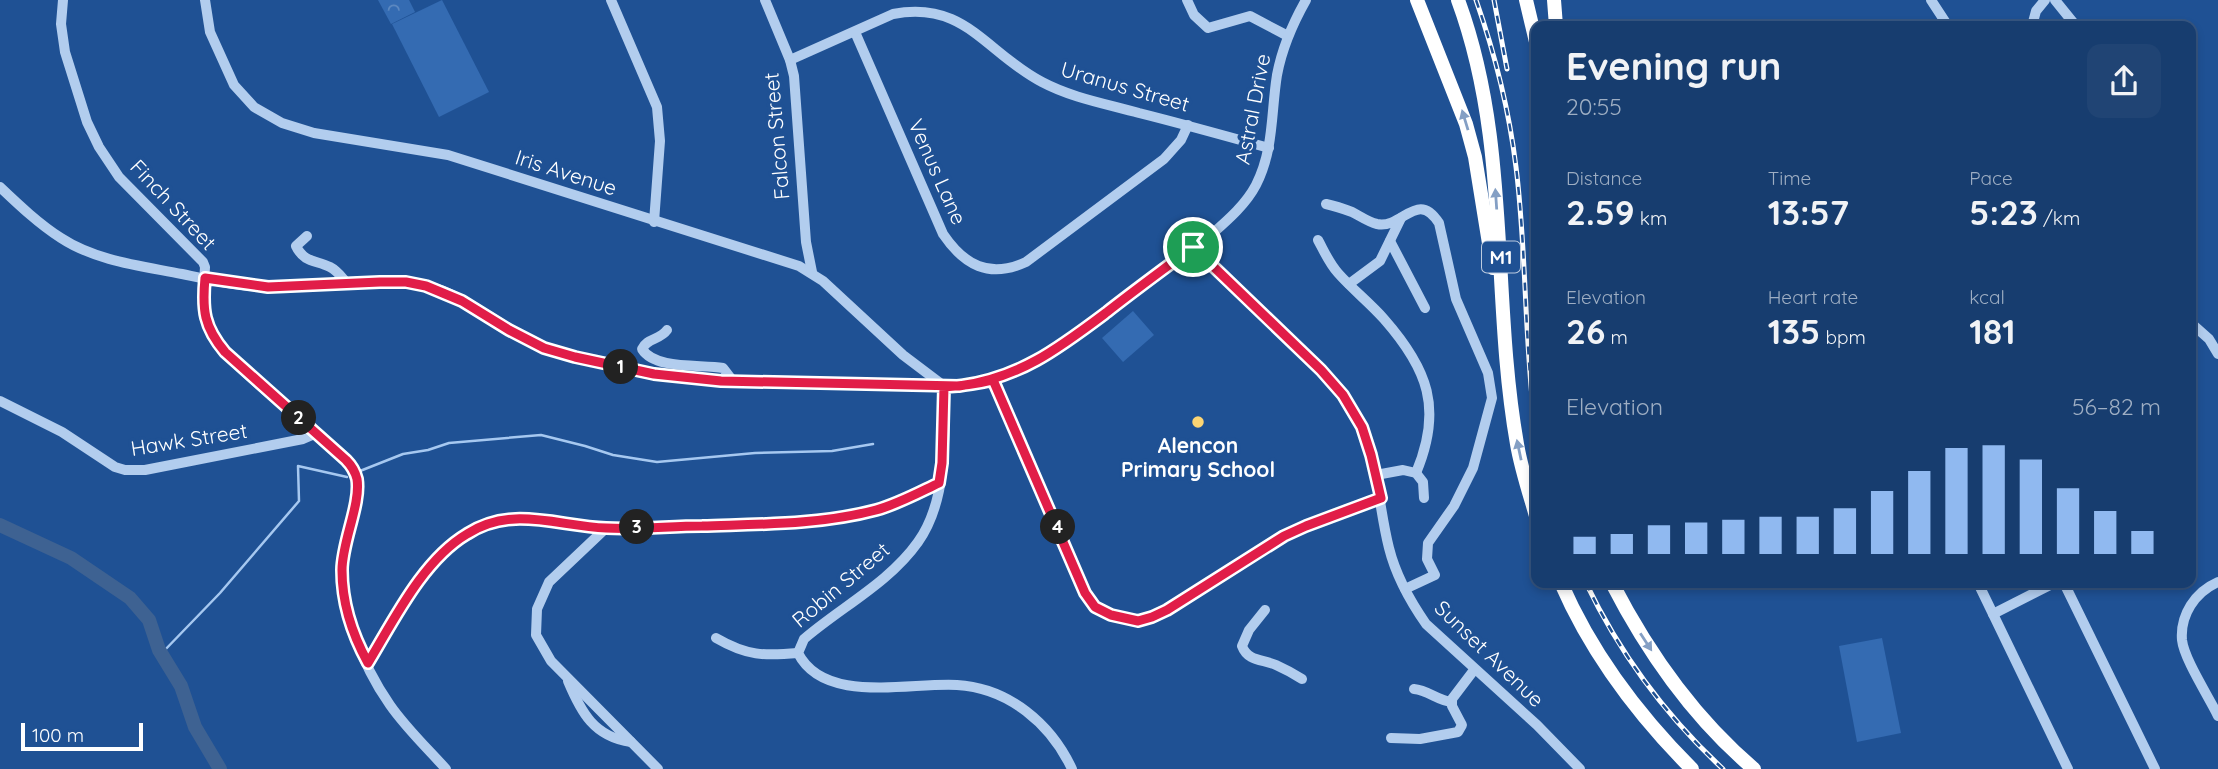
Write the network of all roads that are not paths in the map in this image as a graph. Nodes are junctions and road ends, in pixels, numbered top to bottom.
1 (63, 0) edge
2 (205, 0) edge
3 (611, 0) edge
4 (765, 0) edge
5 (1187, 0) edge
6 (1306, 0) edge
7 (1418, 0) edge
8 (1458, 0) edge
9 (1526, 0) edge
10 (1554, 0) edge
11 (1931, 0) edge
12 (2045, 0) edge
13 (2055, 0) edge
14 (1531, 21) edge
15 (1556, 21) edge
16 (1945, 21) edge
17 (2033, 21) edge
18 (2072, 21) edge
19 (855, 32) junction
20 (1288, 36) junction
21 (790, 60) junction
22 (1188, 125) junction
23 (1269, 148) junction
24 (0, 187) edge
25 (1326, 204) dead end
26 (1401, 217) junction
27 (654, 222) junction
28 (307, 236) dead end
29 (1318, 240) dead end
30 (1391, 241) junction
31 (1193, 247) junction
32 (812, 272) junction
33 (205, 278) junction
34 (348, 284) junction
35 (1349, 284) junction
36 (1425, 308) dead end
37 (2196, 328) edge
38 (667, 330) dead end
39 (2218, 354) edge
40 (993, 380) junction
41 (1508, 380) junction
42 (733, 381) junction
43 (944, 387) junction
44 (0, 401) edge
45 (317, 433) junction
46 (1416, 473) junction
47 (1376, 475) junction
48 (939, 483) junction
49 (1531, 497) edge
50 (1381, 498) junction
51 (1424, 498) dead end
52 (606, 528) junction
53 (2218, 582) edge
54 (1564, 588) edge
55 (1615, 588) edge
56 (1980, 588) edge
57 (2044, 588) edge
58 (2066, 588) edge
59 (1405, 589) junction
60 (1265, 610) dead end
61 (1993, 614) junction
62 (716, 638) dead end
63 (798, 653) junction
64 (368, 663) junction
65 (1474, 670) junction
66 (566, 676) junction
67 (1302, 679) dead end
68 (1414, 689) dead end
69 (1452, 702) junction
70 (2218, 716) edge
71 (1391, 738) dead end
72 (632, 742) junction
73 (446, 769) edge
74 (658, 769) edge
75 (1072, 769) edge
76 (1580, 769) edge
77 (1692, 769) edge
78 (1754, 769) edge
79 (2068, 769) edge
80 (2155, 769) edge

1 - 33 street, Finch Street
2 - 27 street, Iris Avenue
3 - 27 street
4 - 21 street, Falcon Street
5 - 20 street
6 - 20 street, Astral Drive
41 -> 7 highway
41 -> 8 highway, M1
9 - 14 highway
10 - 15 highway
11 - 16 street
12 - 17 street
13 - 18 street
19 - 21 street, Uranus Street
19 - 22 street, Uranus Street
19 - 22 street, Venus Lane
20 - 23 street, Astral Drive
21 - 32 street, Falcon Street
22 - 23 street, Uranus Street
23 - 31 street, Astral Drive
24 - 33 street, Astral Drive
25 - 26 street
26 - 30 street
26 - 59 street
27 - 32 street, Iris Avenue
28 - 34 street
29 - 35 street
30 - 35 street
30 - 36 street
31 - 40 street, Astral Drive
31 - 47 street, Sunset Avenue
32 - 43 street, Iris Avenue
33 - 34 street, Astral Drive
33 - 45 street
34 - 42 street, Astral Drive
35 - 46 street
37 - 39 street
38 - 42 street
40 - 43 street, Astral Drive
40 - 50 street
49 -> 41 highway, M1
42 - 43 street, Astral Drive
43 - 48 street, Robin Street
44 - 45 street, Hawk Street
45 - 64 street
46 - 47 street
46 - 51 street
47 - 50 street, Sunset Avenue
48 - 52 street
48 - 63 street, Robin Street
50 - 59 street, Sunset Avenue
52 - 64 street
52 - 66 street
53 - 70 street
54 - 77 highway
55 -> 78 highway
56 - 61 street
57 - 61 street
58 - 80 street
59 - 65 street, Sunset Avenue
60 - 67 street
61 - 79 street
62 - 63 street, Robin Street
63 - 75 street, Robin Street
64 - 73 street
65 - 69 street
65 - 76 street, Sunset Avenue
66 - 72 street
66 - 72 street
68 - 69 street
69 - 71 street
72 - 74 street

